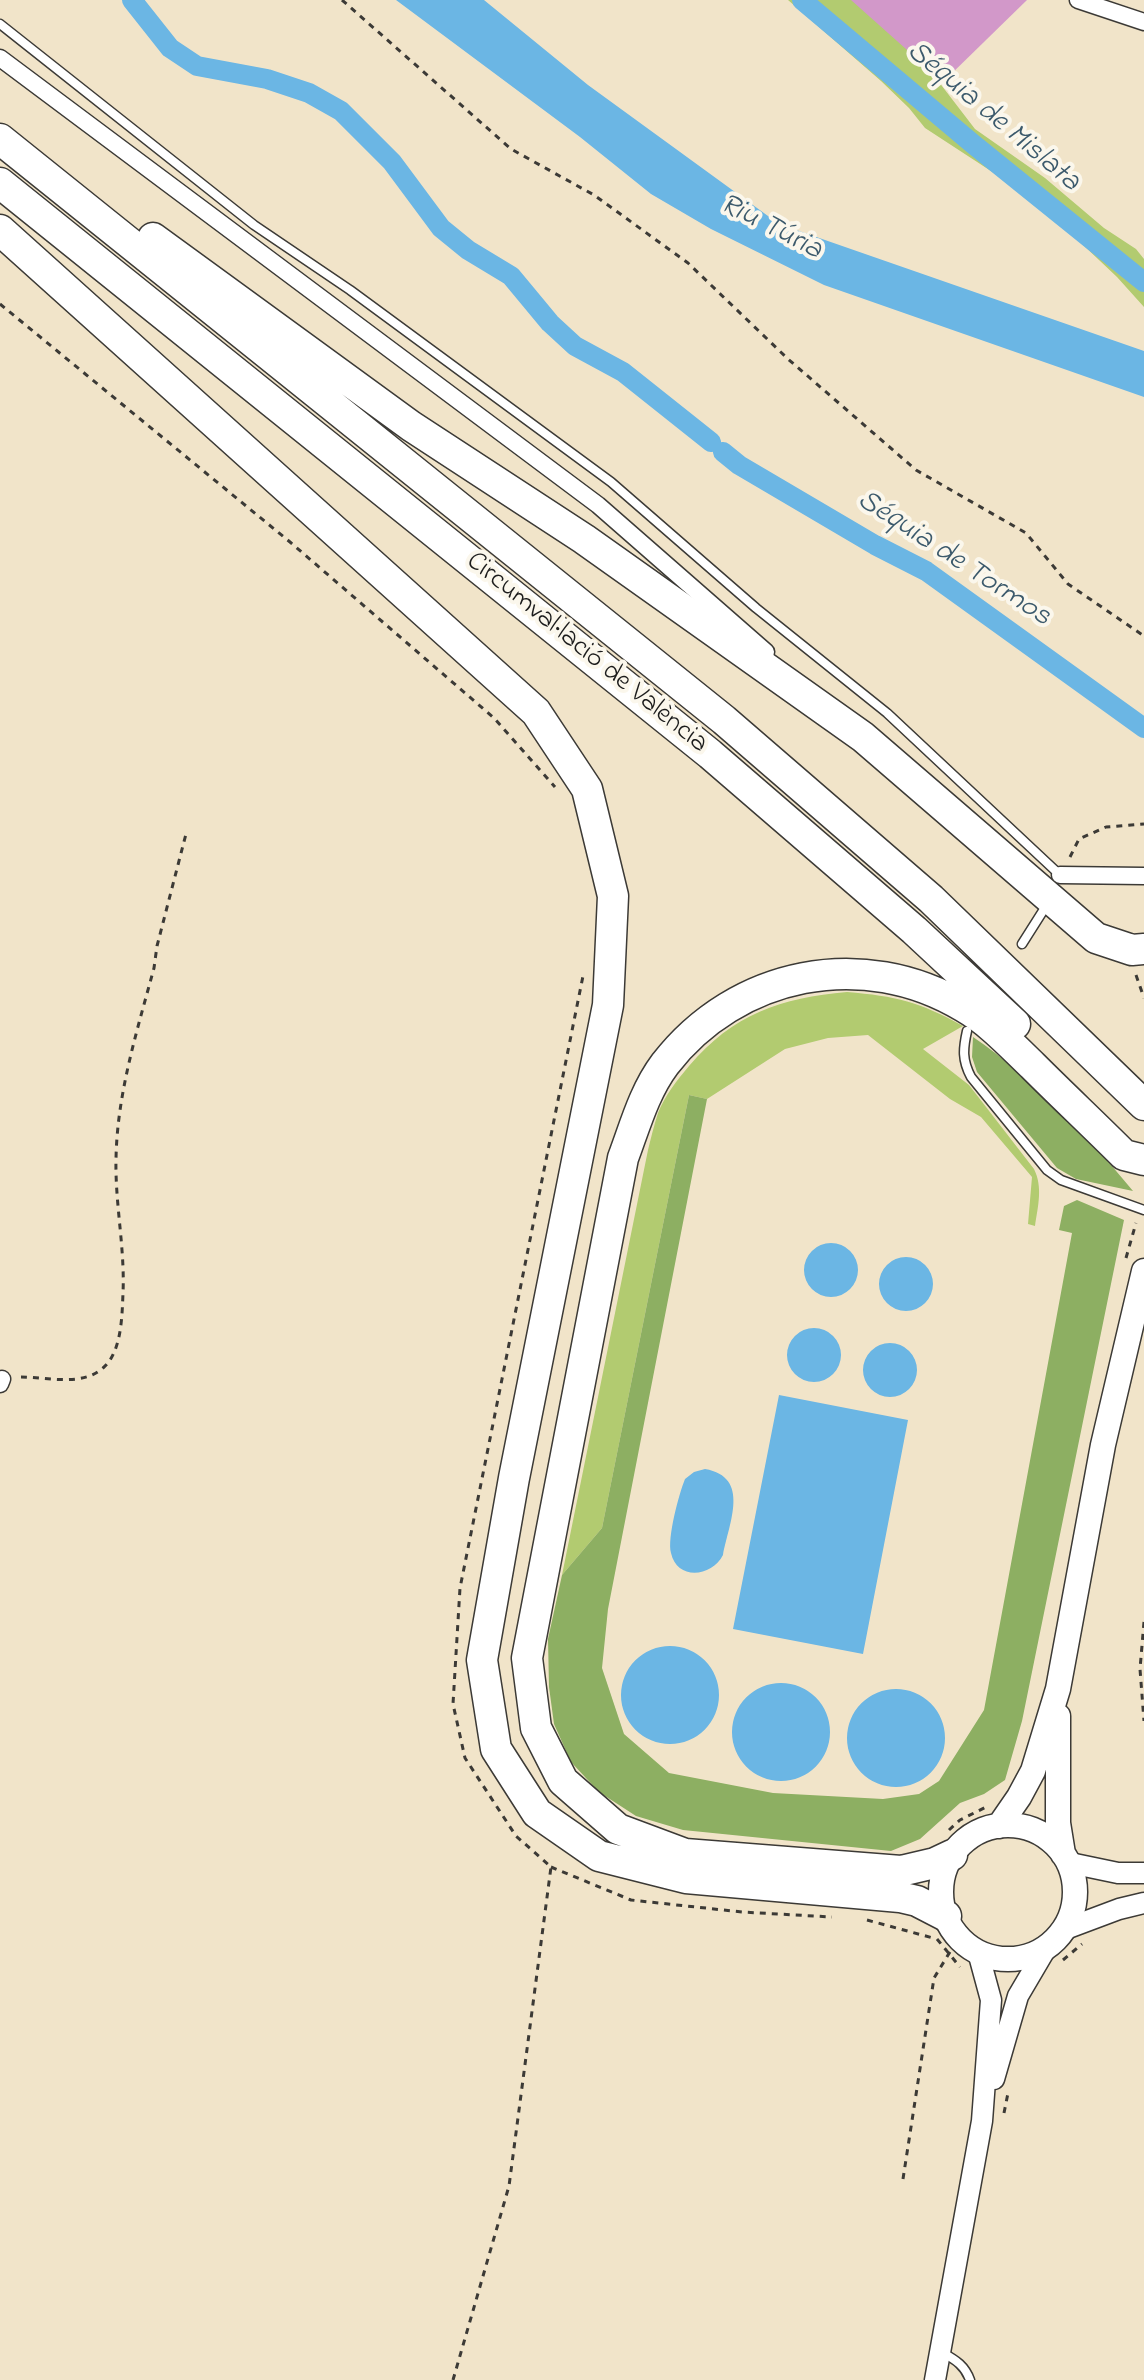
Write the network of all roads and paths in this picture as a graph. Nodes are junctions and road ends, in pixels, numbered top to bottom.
1 (342, 0) edge
2 (1078, 0) edge
3 (1144, 22) edge
4 (0, 24) edge
5 (0, 58) edge
6 (0, 136) edge
7 (0, 183) edge
8 (0, 230) edge
9 (0, 304) edge
10 (1144, 636) edge
11 (420, 653) dead end
12 (863, 737) junction
13 (1144, 824) edge
14 (187, 830) dead end
15 (1144, 876) edge
16 (1056, 887) junction
17 (1022, 944) dead end
18 (1144, 949) edge
19 (967, 1031) dead end
20 (1144, 1105) edge
21 (1115, 1136) junction
22 (1144, 1159) edge
23 (1144, 1210) edge
24 (1144, 1271) edge
25 (1, 1381) edge
26 (1144, 1622) edge
27 (1058, 1689) junction
28 (1144, 1721) edge
29 (999, 1826) junction
30 (952, 1855) junction
31 (1067, 1858) junction
32 (1144, 1873) edge
33 (1144, 1903) edge
34 (961, 1935) junction
35 (1056, 1938) junction
36 (982, 2121) junction
37 (903, 2179) dead end
38 (940, 2352) junction
39 (935, 2380) edge
40 (970, 2380) edge

1 - 10 path
2 - 3 street
4 - 16 lane
5 - 12 street
6 - 12 highway
6 - 20 highway, Circumval·lació de València
7 - 21 highway, Circumval·lació de València
8 - 34 highway
9 - 11 path
12 - 16 highway
13 - 16 path
14 - 25 path
15 - 16 street
16 - 17 lane
16 - 18 highway
19 - 23 lane
21 - 22 highway, Circumval·lació de València
21 - 30 highway
24 - 27 main road
26 - 28 path
27 - 29 main road
27 - 31 main road
29 - 30 main road
29 - 31 main road
30 - 34 main road
31 - 32 street
31 - 35 main road
33 - 35 street
34 - 35 main road
34 - 36 street
34 - 37 path
35 - 36 street
36 - 38 street
38 - 39 street
38 - 40 lane

